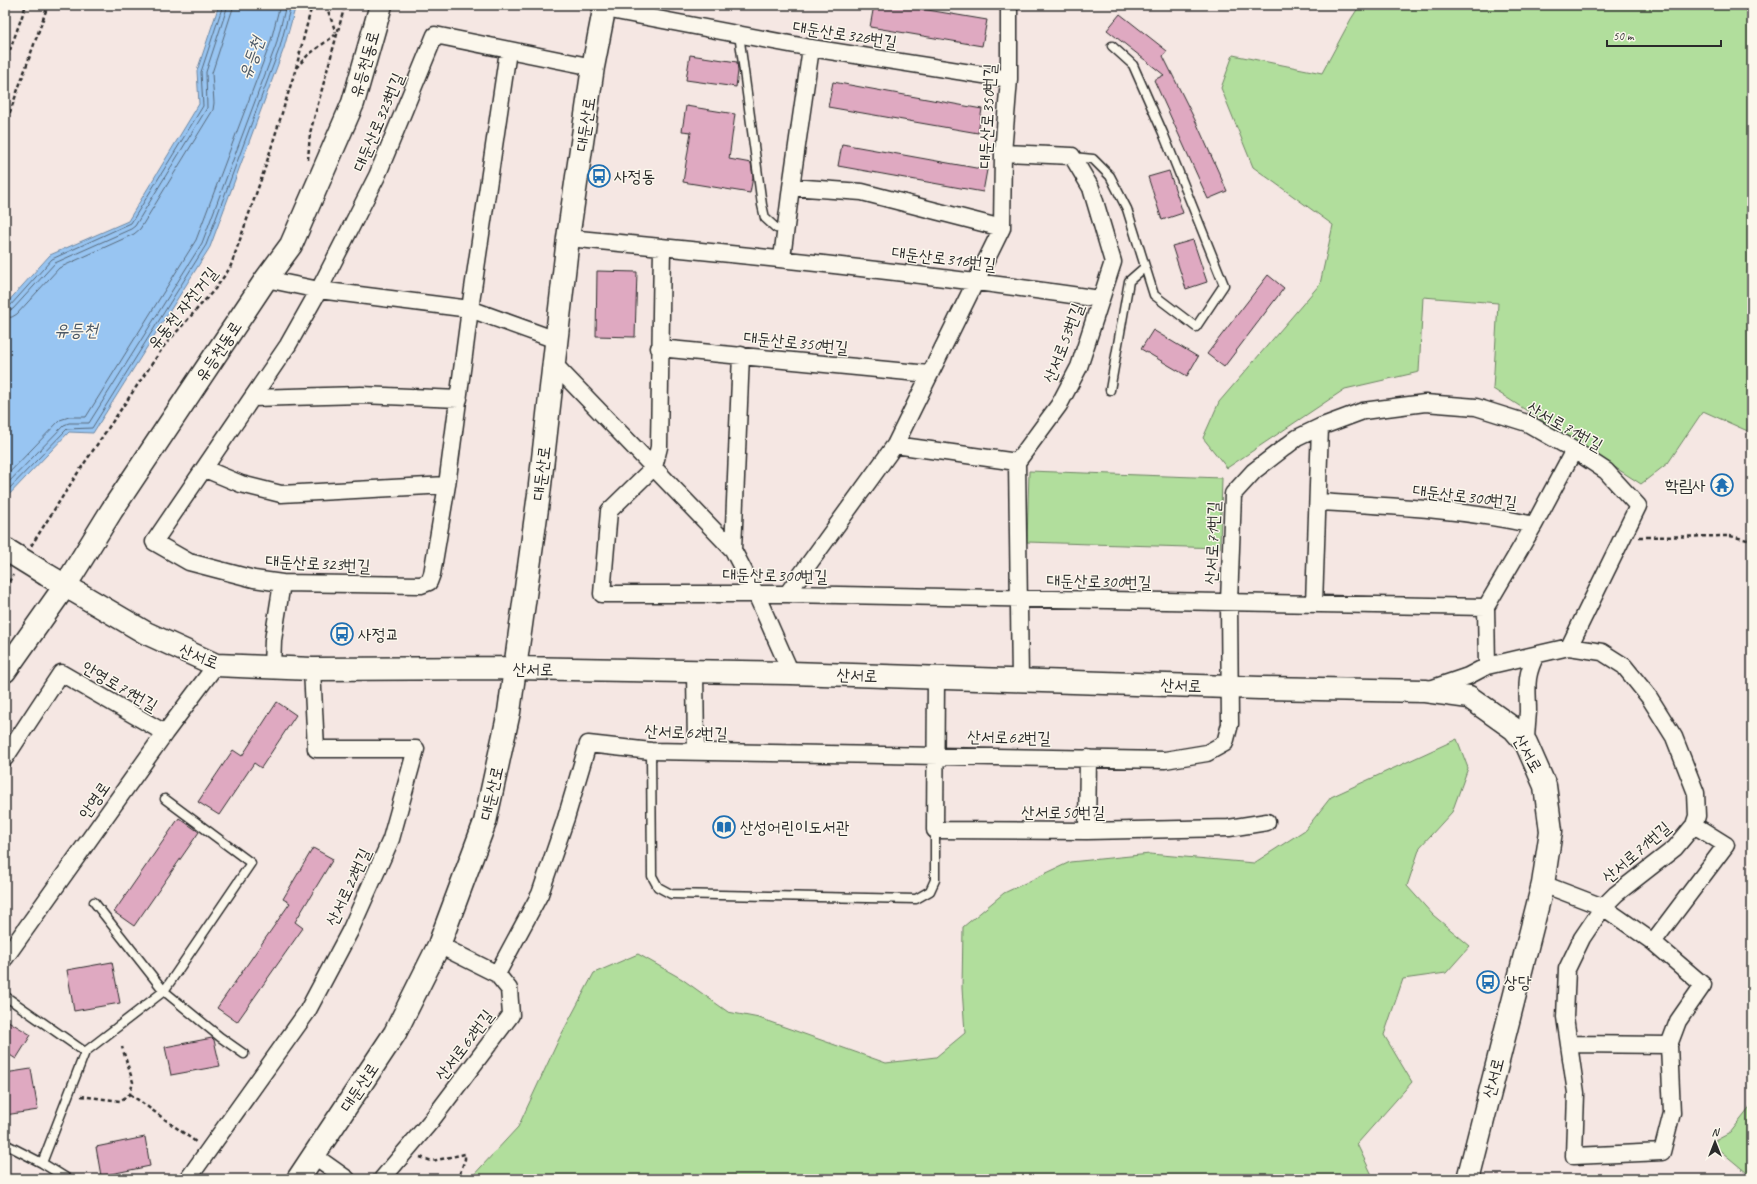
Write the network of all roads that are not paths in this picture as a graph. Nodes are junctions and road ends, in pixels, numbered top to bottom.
1 (381, 5) edge
2 (1009, 5) edge
3 (605, 7) edge
4 (739, 34) junction
5 (1112, 46) dead end
6 (811, 48) junction
7 (508, 51) junction
8 (593, 67) junction
9 (1009, 79) junction
10 (1003, 153) junction
11 (1072, 156) junction
12 (790, 187) junction
13 (776, 228) dead end
14 (1002, 228) junction
15 (568, 238) junction
16 (662, 247) junction
17 (782, 258) junction
18 (1145, 266) junction
19 (266, 279) junction
20 (976, 281) junction
21 (319, 290) junction
22 (1100, 299) junction
23 (470, 309) junction
24 (556, 340) junction
25 (659, 348) junction
26 (741, 355) junction
27 (553, 363) junction
28 (929, 374) junction
29 (1110, 390) dead end
30 (253, 398) junction
31 (458, 398) junction
32 (1320, 427) junction
33 (895, 445) junction
34 (1574, 450) junction
35 (1017, 462) junction
36 (654, 467) junction
37 (205, 469) junction
38 (447, 485) junction
39 (1318, 502) junction
40 (1534, 525) junction
41 (5, 549) edge
42 (733, 550) junction
43 (56, 581) junction
44 (282, 583) junction
45 (756, 594) junction
46 (787, 594) junction
47 (1019, 599) junction
48 (1229, 602) junction
49 (1314, 604) junction
50 (1486, 607) junction
51 (1569, 647) junction
52 (1536, 655) junction
53 (216, 665) junction
54 (1487, 666) junction
55 (272, 667) junction
56 (515, 668) junction
57 (312, 669) junction
58 (5, 671) edge
59 (696, 671) junction
60 (790, 673) junction
61 (936, 678) junction
62 (1020, 680) junction
63 (1230, 686) junction
64 (1425, 691) junction
65 (165, 733) junction
66 (1526, 743) junction
67 (651, 751) junction
68 (696, 752) junction
69 (934, 755) junction
70 (5, 758) edge
71 (1088, 758) junction
72 (165, 799) dead end
73 (1267, 822) dead end
74 (1694, 825) junction
75 (935, 830) junction
76 (1087, 831) junction
77 (1543, 884) junction
78 (94, 902) dead end
79 (1604, 907) junction
80 (1653, 942) junction
81 (439, 946) junction
82 (5, 958) edge
83 (497, 974) junction
84 (164, 991) junction
85 (5, 996) edge
86 (1570, 1044) junction
87 (1669, 1045) junction
88 (85, 1052) junction
89 (244, 1054) dead end
90 (5, 1144) edge
91 (314, 1155) junction
92 (42, 1163) junction
93 (68, 1179) edge
94 (188, 1179) edge
95 (298, 1179) edge
96 (347, 1179) edge
97 (382, 1179) edge
98 (1468, 1179) edge

1 - 19 main road, 유등천동로
2 - 9 street, 대둔산로350번길
3 - 4 street, 대둔산로326번길
3 - 8 main road, 대둔산로
4 - 6 street, 대둔산로326번길
4 - 13 lane
5 - 18 lane
6 - 9 street, 대둔산로326번길
6 - 12 street
7 - 8 street, 대둔산로323번길
7 - 21 street, 대둔산로323번길
7 - 23 street, 대둔산로323번길
8 - 15 main road, 대둔산로
9 - 10 street, 대둔산로350번길
10 - 11 street
10 - 14 street, 대둔산로350번길
11 - 18 lane
11 - 22 street, 산서로53번길
12 - 14 street
12 - 17 street
14 - 20 street, 대둔산로350번길
15 - 16 street, 대둔산로316번길
15 - 24 main road, 대둔산로
16 - 17 street, 대둔산로316번길
16 - 25 street
17 - 20 street, 대둔산로316번길
18 - 29 lane
19 - 21 street
19 - 43 main road, 유등천동로
20 - 22 street, 대둔산로316번길
20 - 28 street, 대둔산로350번길
21 - 23 street
21 - 30 street, 대둔산로323번길
22 - 35 street, 산서로53번길
23 - 24 street
23 - 31 street, 대둔산로323번길
24 - 27 main road, 대둔산로
25 - 26 street, 대둔산로350번길
25 - 36 street
26 - 28 street, 대둔산로350번길
26 - 42 street
27 - 36 street
27 - 56 main road, 대둔산로
28 - 33 street, 대둔산로350번길
30 - 31 street
30 - 37 street, 대둔산로323번길
31 - 38 street, 대둔산로323번길
32 - 34 street, 산서로71번길
32 - 39 street
32 - 48 street, 산서로71번길
33 - 35 street
33 - 46 street, 대둔산로350번길
34 - 40 street
34 - 51 street, 산서로71번길
35 - 47 street
36 - 42 street
36 - 45 street, 대둔산로300번길
37 - 38 street
37 - 44 street, 대둔산로323번길
38 - 44 street, 대둔산로323번길
39 - 40 street, 대둔산로300번길
39 - 49 street
40 - 50 street, 대둔산로300번길
41 - 43 main road, 산서로, bridge
42 - 45 street
43 - 53 main road, 산서로
43 - 58 main road, 유등천동로
44 - 55 street
45 - 46 street, 대둔산로300번길
45 - 60 street
46 - 47 street, 대둔산로300번길
47 - 48 street, 대둔산로300번길
47 - 62 street
48 - 49 street, 대둔산로300번길
48 - 63 street, 산서로71번길
49 - 50 street, 대둔산로300번길
50 - 54 street
51 - 52 street, 산서로71번길
51 - 74 street, 산서로71번길
52 - 54 street, 산서로71번길
52 - 66 street
53 - 55 main road, 산서로
53 - 65 street, 안영로
54 - 64 street, 산서로71번길
55 - 57 main road, 산서로
56 - 57 main road, 산서로
56 - 59 main road, 산서로
56 - 81 main road, 대둔산로
57 - 94 street, 산서로22번길
59 - 60 main road, 산서로
59 - 68 street
60 - 61 main road, 산서로
61 - 62 main road, 산서로
61 - 69 street
62 - 63 main road, 산서로
63 - 64 main road, 산서로
63 - 71 street, 산서로62번길
64 - 66 main road, 산서로
65 - 70 street, 안영로79번길
65 - 82 street, 안영로
66 - 77 main road, 산서로
67 - 68 street, 산서로62번길
67 - 75 lane
67 - 83 street, 산서로62번길
68 - 69 street, 산서로62번길
69 - 71 street, 산서로62번길
69 - 75 street
71 - 76 street
72 - 84 lane
73 - 76 street, 산서로50번길
74 - 79 street, 산서로71번길
74 - 80 street
75 - 76 street, 산서로50번길
77 - 79 street
77 - 98 main road, 산서로
78 - 84 lane
79 - 80 street
79 - 86 street, 산서로71번길
80 - 87 street
81 - 83 street
81 - 91 main road, 대둔산로
83 - 97 street, 산서로62번길
84 - 88 lane
84 - 89 lane
85 - 88 lane
86 - 87 street
86 - 87 street, 산서로71번길
88 - 92 lane
90 - 92 lane
91 - 95 main road, 대둔산로
91 - 96 street
92 - 93 lane

